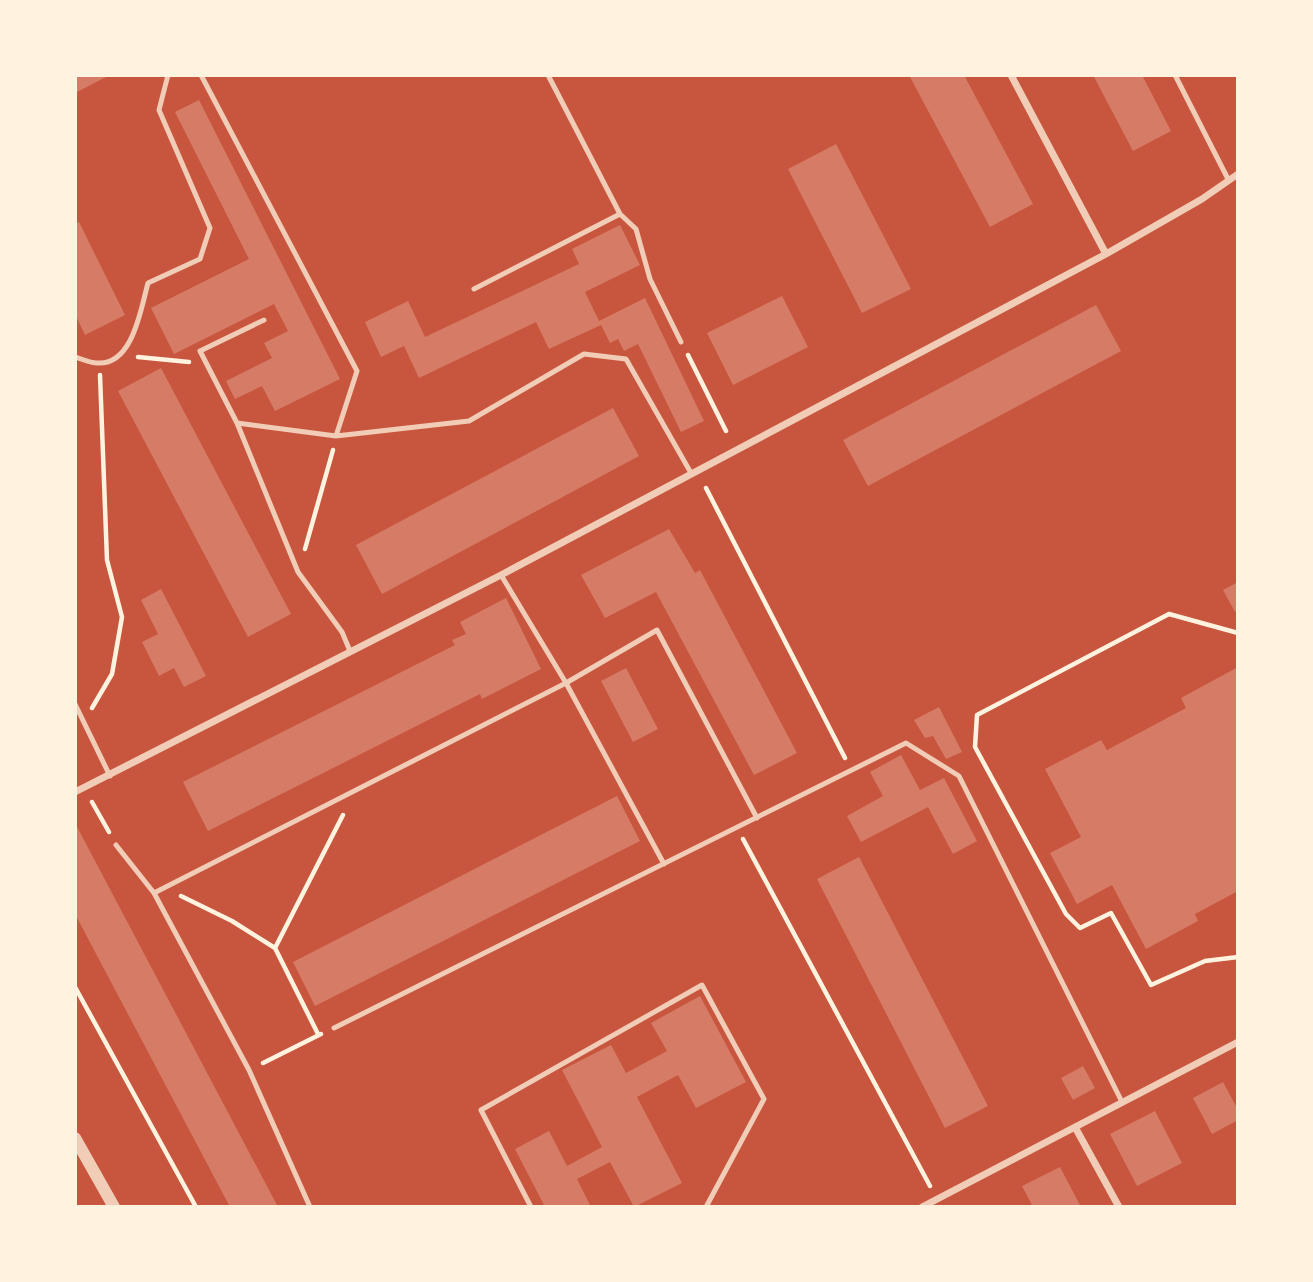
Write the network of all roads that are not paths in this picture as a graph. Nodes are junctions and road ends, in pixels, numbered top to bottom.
1 (168, 75) edge
2 (201, 75) edge
3 (548, 75) edge
4 (1011, 75) edge
5 (1175, 75) edge
6 (1238, 174) edge
7 (1228, 179) junction
8 (620, 214) junction
9 (1106, 254) junction
10 (474, 289) dead end
11 (264, 320) dead end
12 (681, 342) road end
13 (75, 357) edge
14 (237, 423) junction
15 (336, 436) junction
16 (691, 473) junction
17 (500, 575) junction
18 (350, 651) junction
19 (566, 683) junction
20 (75, 704) edge
21 (110, 776) junction
22 (75, 792) edge
23 (758, 818) junction
24 (116, 845) road end
25 (664, 864) junction
26 (154, 893) junction
27 (334, 1028) road end
28 (1238, 1042) edge
29 (1122, 1102) junction
30 (1076, 1127) junction
31 (75, 1138) edge
32 (114, 1207) edge
33 (310, 1207) edge
34 (531, 1207) edge
35 (706, 1207) edge
36 (922, 1207) edge
37 (1119, 1207) edge

1 - 13 lane
2 - 15 lane
3 - 8 lane
4 - 9 street
5 - 7 lane
6 - 7 street
7 - 9 street
8 - 10 lane
8 - 12 lane
9 - 16 street
11 - 14 lane
14 - 15 lane
14 - 18 lane
15 - 16 lane
16 - 17 street
17 - 18 street
17 - 19 lane
18 - 21 street
19 - 23 lane
19 - 25 lane
19 - 26 lane
20 - 21 lane
21 - 22 street
23 - 25 lane
23 - 29 lane
24 - 26 lane
25 - 27 lane
26 - 33 lane
28 - 29 street
29 - 30 street
30 - 36 street
30 - 37 street
31 - 32 street
34 - 35 lane

